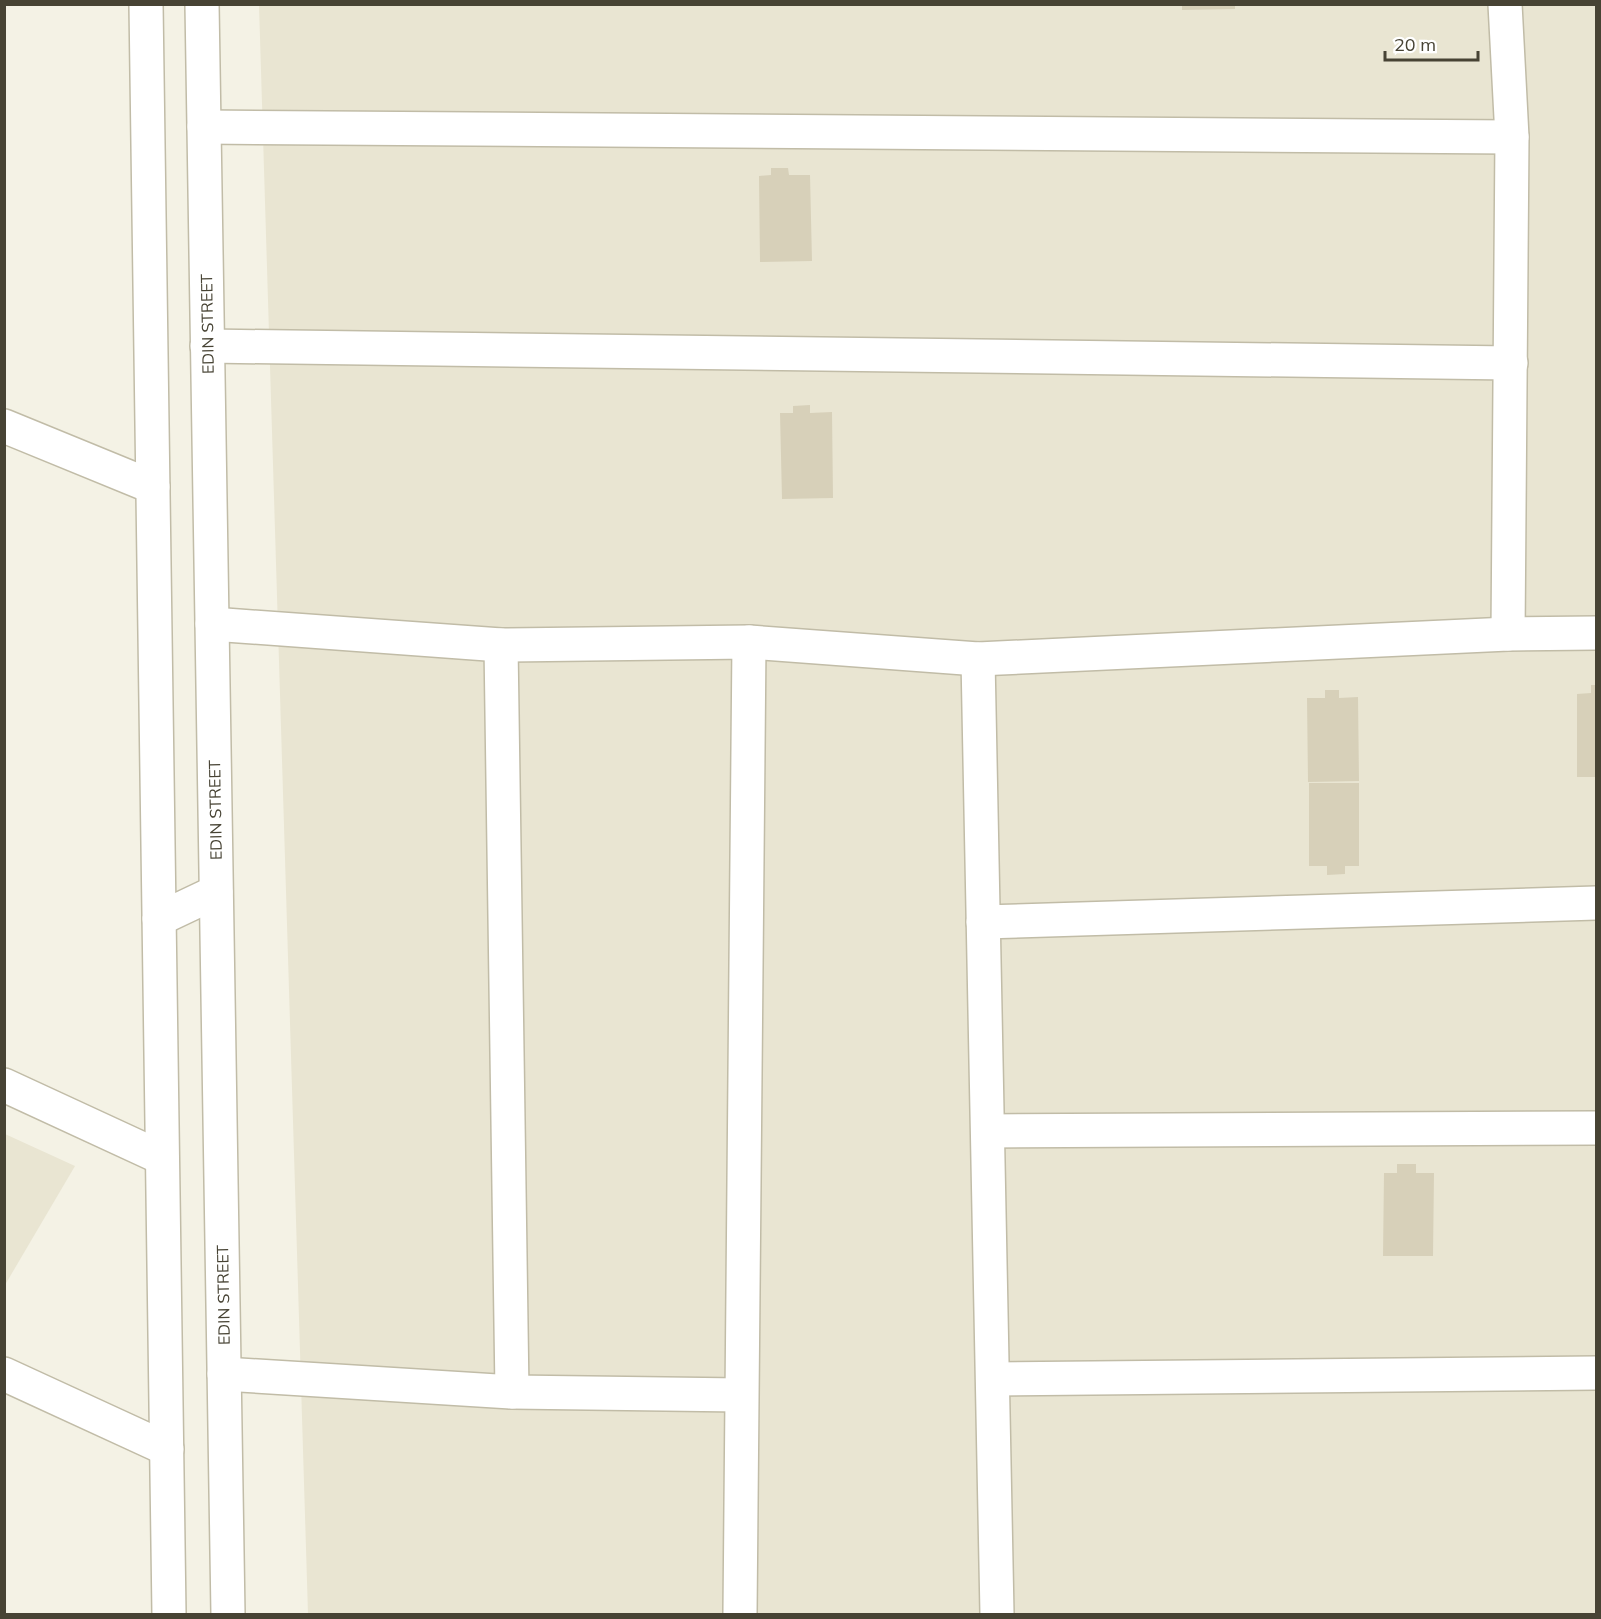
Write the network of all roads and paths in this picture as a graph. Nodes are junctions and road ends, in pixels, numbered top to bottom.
1 (146, 4) edge
2 (202, 4) edge
3 (1505, 4) edge
4 (204, 127) junction
5 (1512, 137) junction
6 (207, 346) junction
7 (1510, 363) junction
8 (4, 426) edge
9 (153, 487) junction
10 (212, 624) junction
11 (1596, 633) edge
12 (1508, 634) junction
13 (749, 642) junction
14 (501, 645) junction
15 (978, 659) junction
16 (216, 892) junction
17 (1596, 903) edge
18 (159, 919) junction
19 (983, 922) junction
20 (4, 1085) edge
21 (1596, 1128) edge
22 (987, 1131) junction
23 (162, 1158) junction
24 (1596, 1373) edge
25 (4, 1374) edge
26 (224, 1374) junction
27 (993, 1379) junction
28 (512, 1392) junction
29 (741, 1395) junction
30 (167, 1449) junction
31 (169, 1614) edge
32 (228, 1614) edge
33 (740, 1614) edge
34 (998, 1614) edge

1 - 9 street
2 - 4 street, EDIN STREET
3 - 5 street
4 - 5 street
4 - 6 street, EDIN STREET
5 - 7 street
6 - 7 street
6 - 10 street, EDIN STREET
7 - 12 street
8 - 9 street
9 - 18 street
10 - 14 street
10 - 16 street, EDIN STREET
11 - 12 street
12 - 15 street
13 - 14 street
13 - 15 street
13 - 29 street
14 - 28 street
15 - 19 street
16 - 18 street
16 - 26 street, EDIN STREET
17 - 19 street
18 - 23 street
19 - 22 street
20 - 23 street
21 - 22 street
22 - 27 street
23 - 30 street
24 - 27 street
25 - 30 street
26 - 28 street
26 - 32 street, EDIN STREET
27 - 34 street
28 - 29 street
29 - 33 street
30 - 31 street

